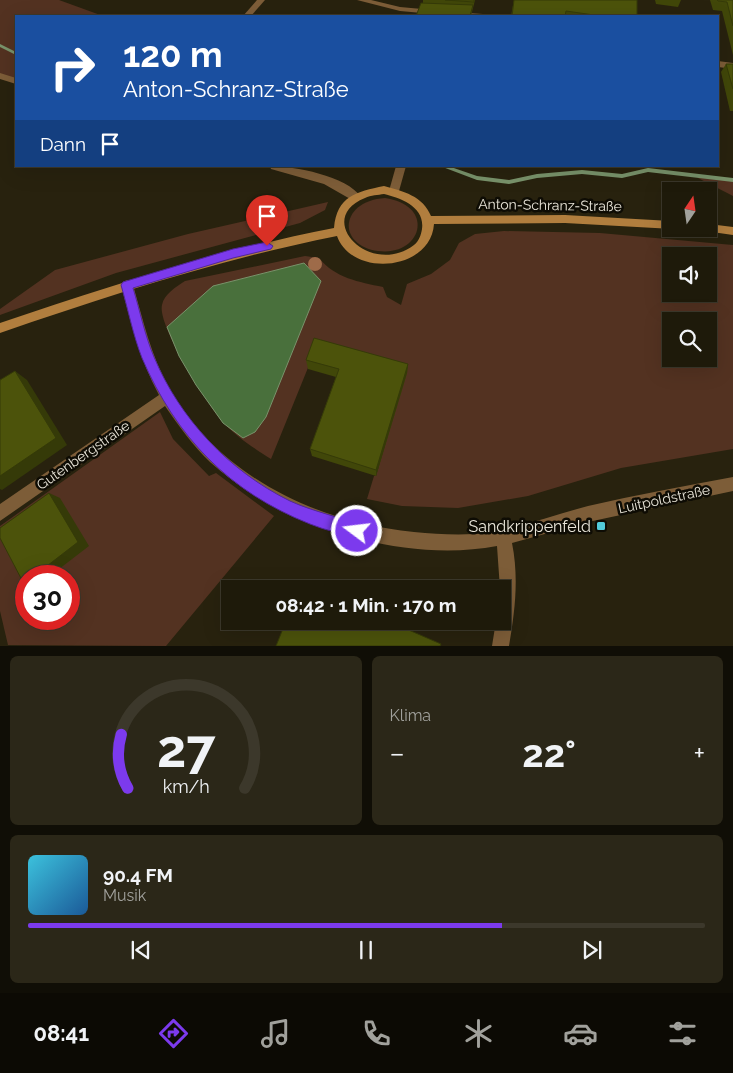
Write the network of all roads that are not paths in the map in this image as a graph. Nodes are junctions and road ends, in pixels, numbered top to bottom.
1 (261, 0) edge
2 (361, 0) edge
3 (247, 15) edge
4 (470, 15) edge
5 (719, 64) edge
6 (733, 66) edge
7 (0, 76) edge
8 (15, 81) edge
9 (278, 167) edge
10 (401, 167) edge
11 (394, 191) junction
12 (356, 196) junction
13 (428, 220) junction
14 (662, 224) edge
15 (718, 229) edge
16 (338, 231) junction
17 (733, 231) edge
18 (127, 285) junction
19 (0, 328) edge
20 (167, 398) junction
21 (733, 484) edge
22 (0, 513) edge
23 (503, 538) junction
24 (500, 646) edge

1 - 3 street
2 - 4 street
5 - 6 street
7 - 8 street
9 - 12 street
10 - 11 street
11 - 12 main road
11 - 13 main road
12 - 16 main road
13 - 14 main road, Anton-Schranz-Straße
13 - 16 main road
15 - 17 main road
16 - 18 main road
18 - 19 main road
18 - 20 street, Luitpoldstraße
20 - 22 street, Gutenbergstraße
20 - 23 street, Luitpoldstraße
21 - 23 street, Luitpoldstraße
23 - 24 street

